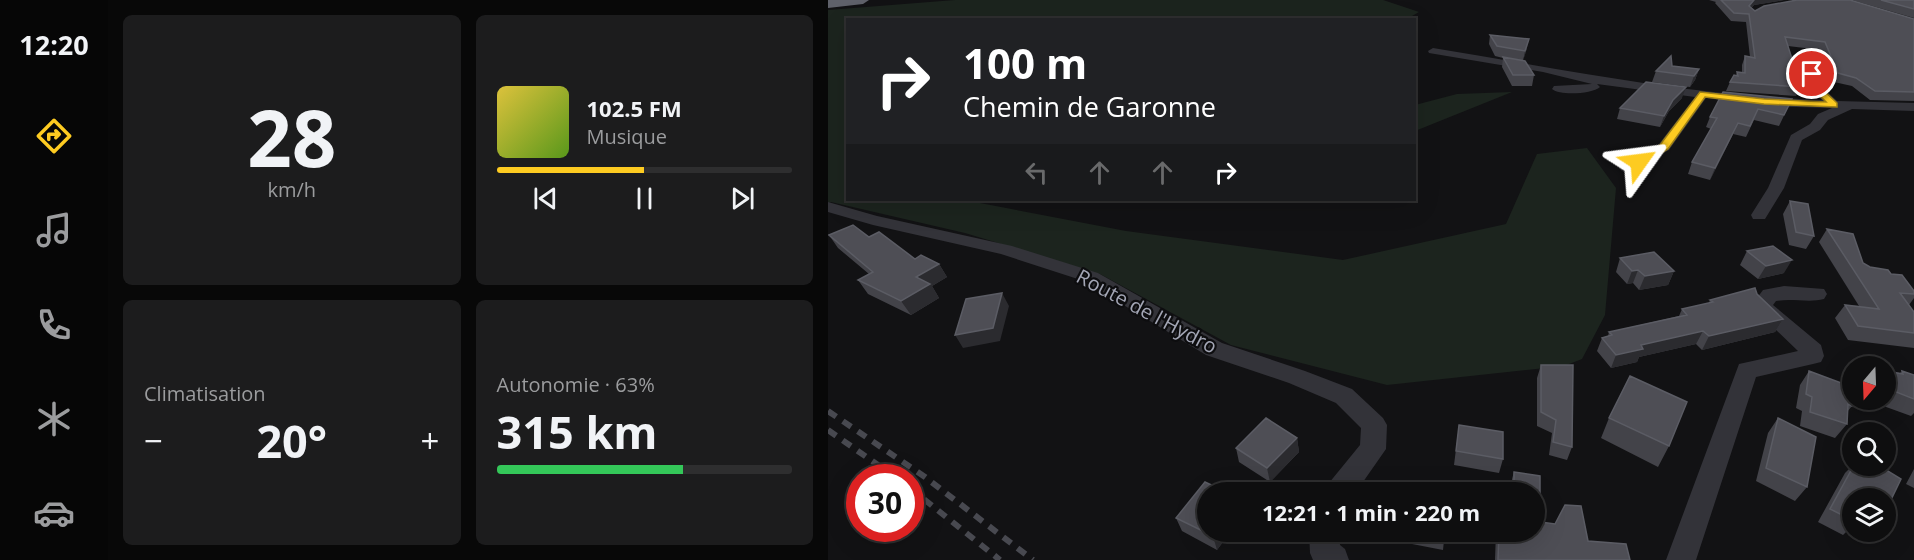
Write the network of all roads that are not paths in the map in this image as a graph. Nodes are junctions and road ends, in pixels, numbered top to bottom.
1 (863, 0) edge
2 (828, 3) edge
3 (1433, 51) dead end
4 (1810, 60) dead end
5 (1623, 85) junction
6 (1558, 89) dead end
7 (1703, 94) junction
8 (1842, 105) junction
9 (1914, 107) edge
10 (1627, 168) dead end
11 (828, 207) edge
12 (1759, 215) dead end
13 (1817, 294) dead end
14 (1347, 482) edge
15 (1324, 542) edge
16 (1334, 560) edge
17 (1681, 560) edge

1 - 2 highway
3 - 5 street
4 - 8 street
5 - 6 street
5 - 7 street
7 - 8 street
7 - 10 street
8 - 9 street
8 - 12 street
11 - 14 street, Route de l'Hydro
13 - 17 street
15 - 16 street

